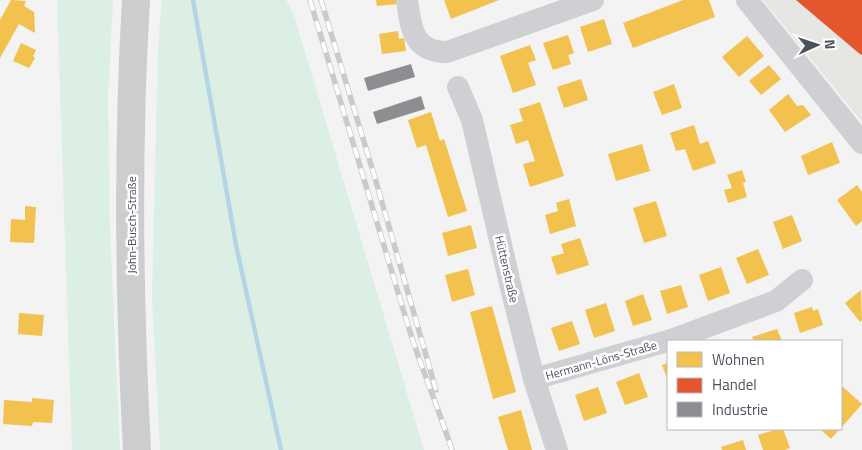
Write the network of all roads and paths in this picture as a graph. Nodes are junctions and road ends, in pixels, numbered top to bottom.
1 (136, 0) edge
2 (407, 0) edge
3 (593, 0) edge
4 (747, 0) edge
5 (458, 87) dead end
6 (862, 142) edge
7 (802, 280) dead end
8 (671, 340) edge
9 (667, 341) edge
10 (534, 379) junction
11 (137, 450) edge
12 (557, 450) edge

1 - 11 main road, John-Busch-Straße
2 - 3 street
4 - 6 street
5 - 10 street, Hüttenstraße
7 - 8 street, Hermann-Löns-Straße
9 - 10 street, Hermann-Löns-Straße
10 - 12 street, Hüttenstraße

